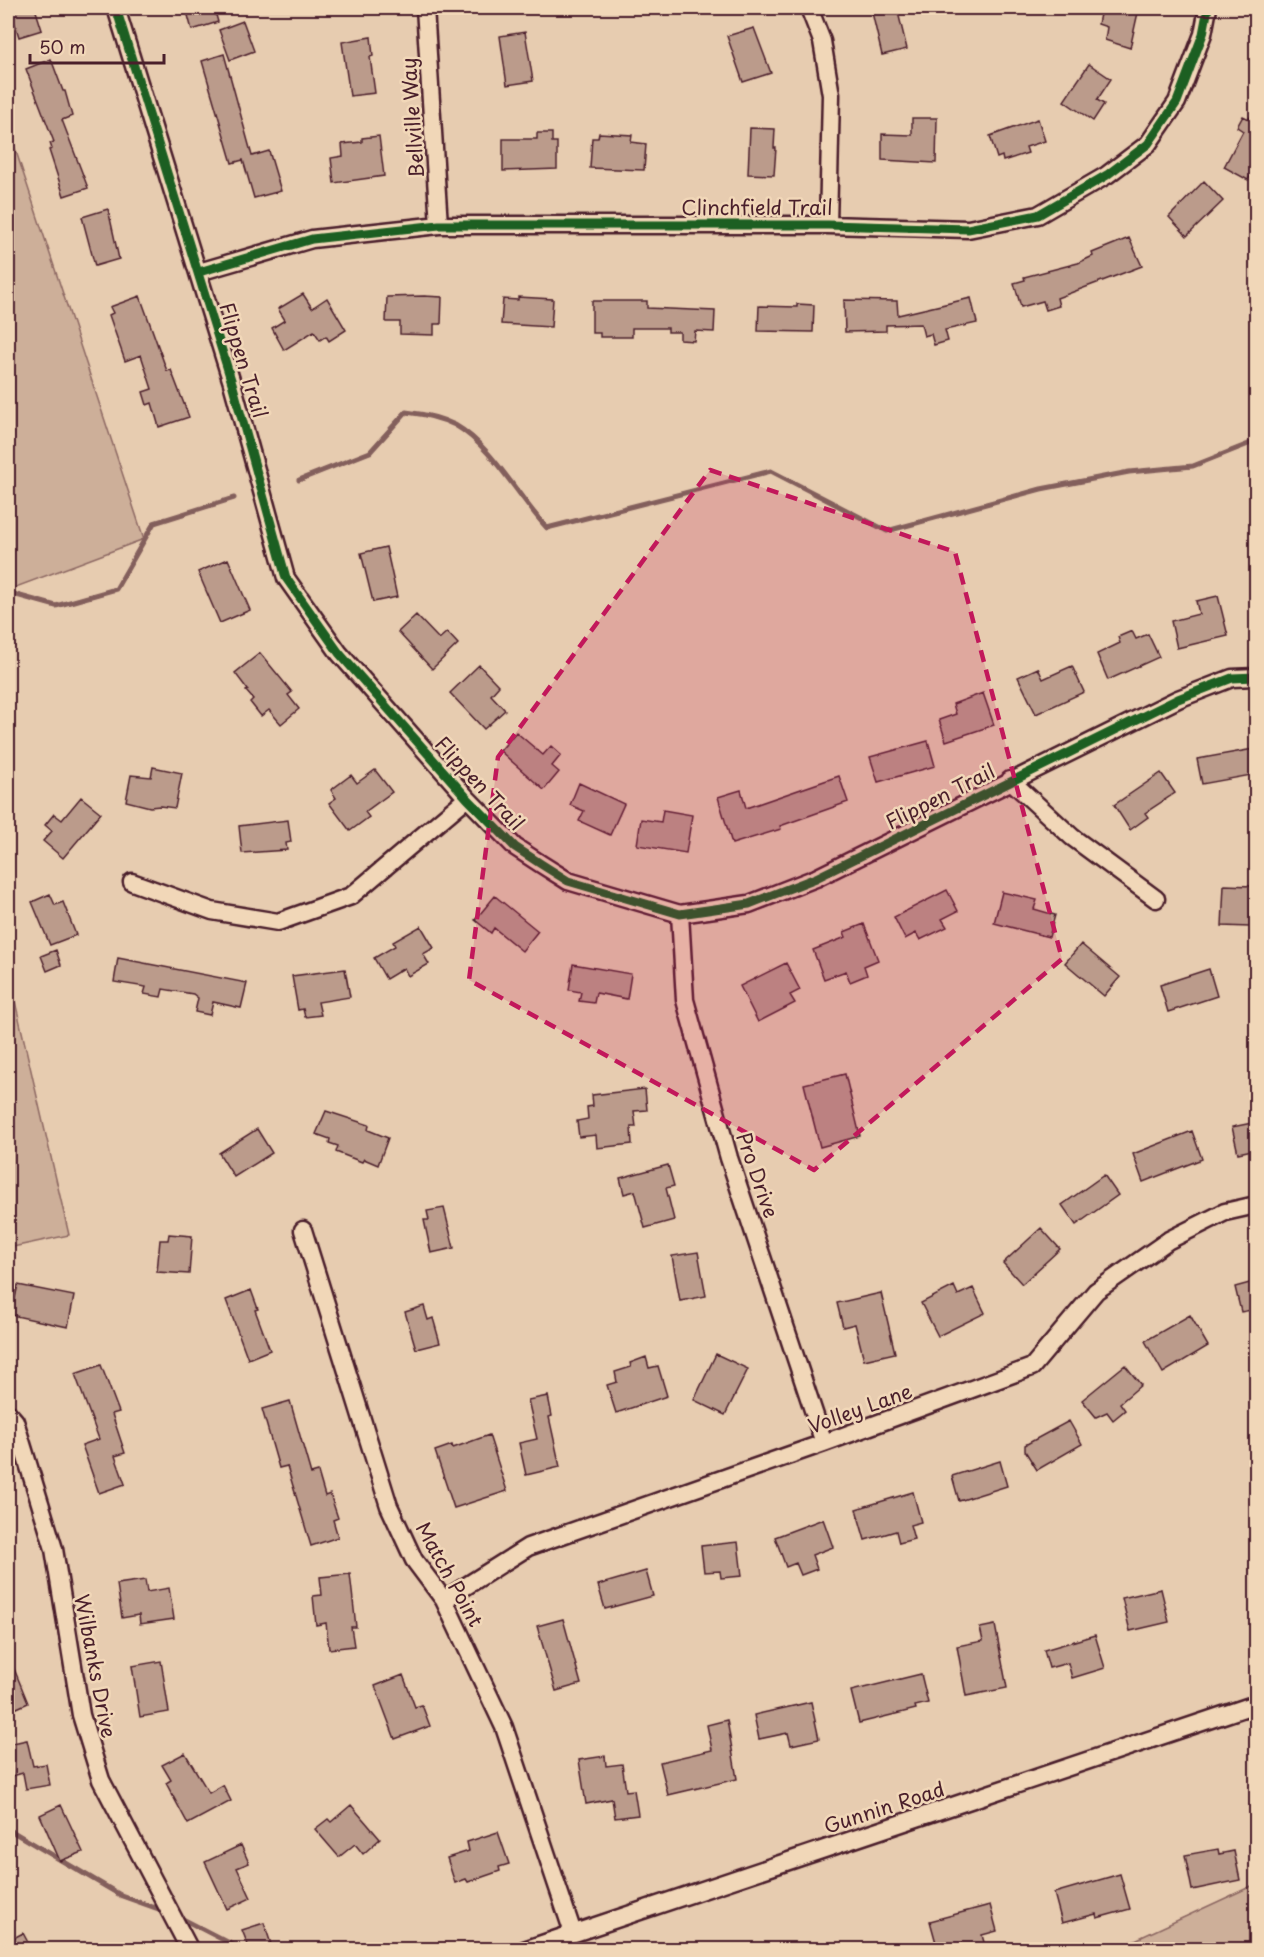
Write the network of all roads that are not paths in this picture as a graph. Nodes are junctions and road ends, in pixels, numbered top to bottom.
1 (116, 8) edge
2 (425, 8) edge
3 (809, 8) edge
4 (1208, 8) edge
5 (440, 225) junction
6 (828, 225) junction
7 (199, 272) junction
8 (1257, 677) edge
9 (1010, 780) junction
10 (467, 798) junction
11 (132, 882) dead end
12 (1156, 899) dead end
13 (680, 914) junction
14 (1257, 1205) edge
15 (303, 1230) dead end
16 (8, 1413) edge
17 (824, 1443) junction
18 (444, 1600) junction
19 (1257, 1704) edge
20 (573, 1933) junction
21 (190, 1950) edge
22 (524, 1950) edge

1 - 7 street, Flippen Trail
2 - 5 street, Bellville Way
3 - 6 street
4 - 6 street, Clinchfield Trail
5 - 6 street, Clinchfield Trail
5 - 7 street, Clinchfield Trail
7 - 10 street, Flippen Trail
8 - 9 street, Flippen Trail
9 - 12 street
9 - 13 street, Flippen Trail
10 - 11 street
10 - 13 street, Flippen Trail
13 - 17 street, Pro Drive
14 - 17 street, Volley Lane
15 - 18 street, Match Point
16 - 21 street, Wilbanks Drive
17 - 18 street, Volley Lane
18 - 20 street, Match Point
19 - 20 street, Gunnin Road
20 - 22 street, Gunnin Road

